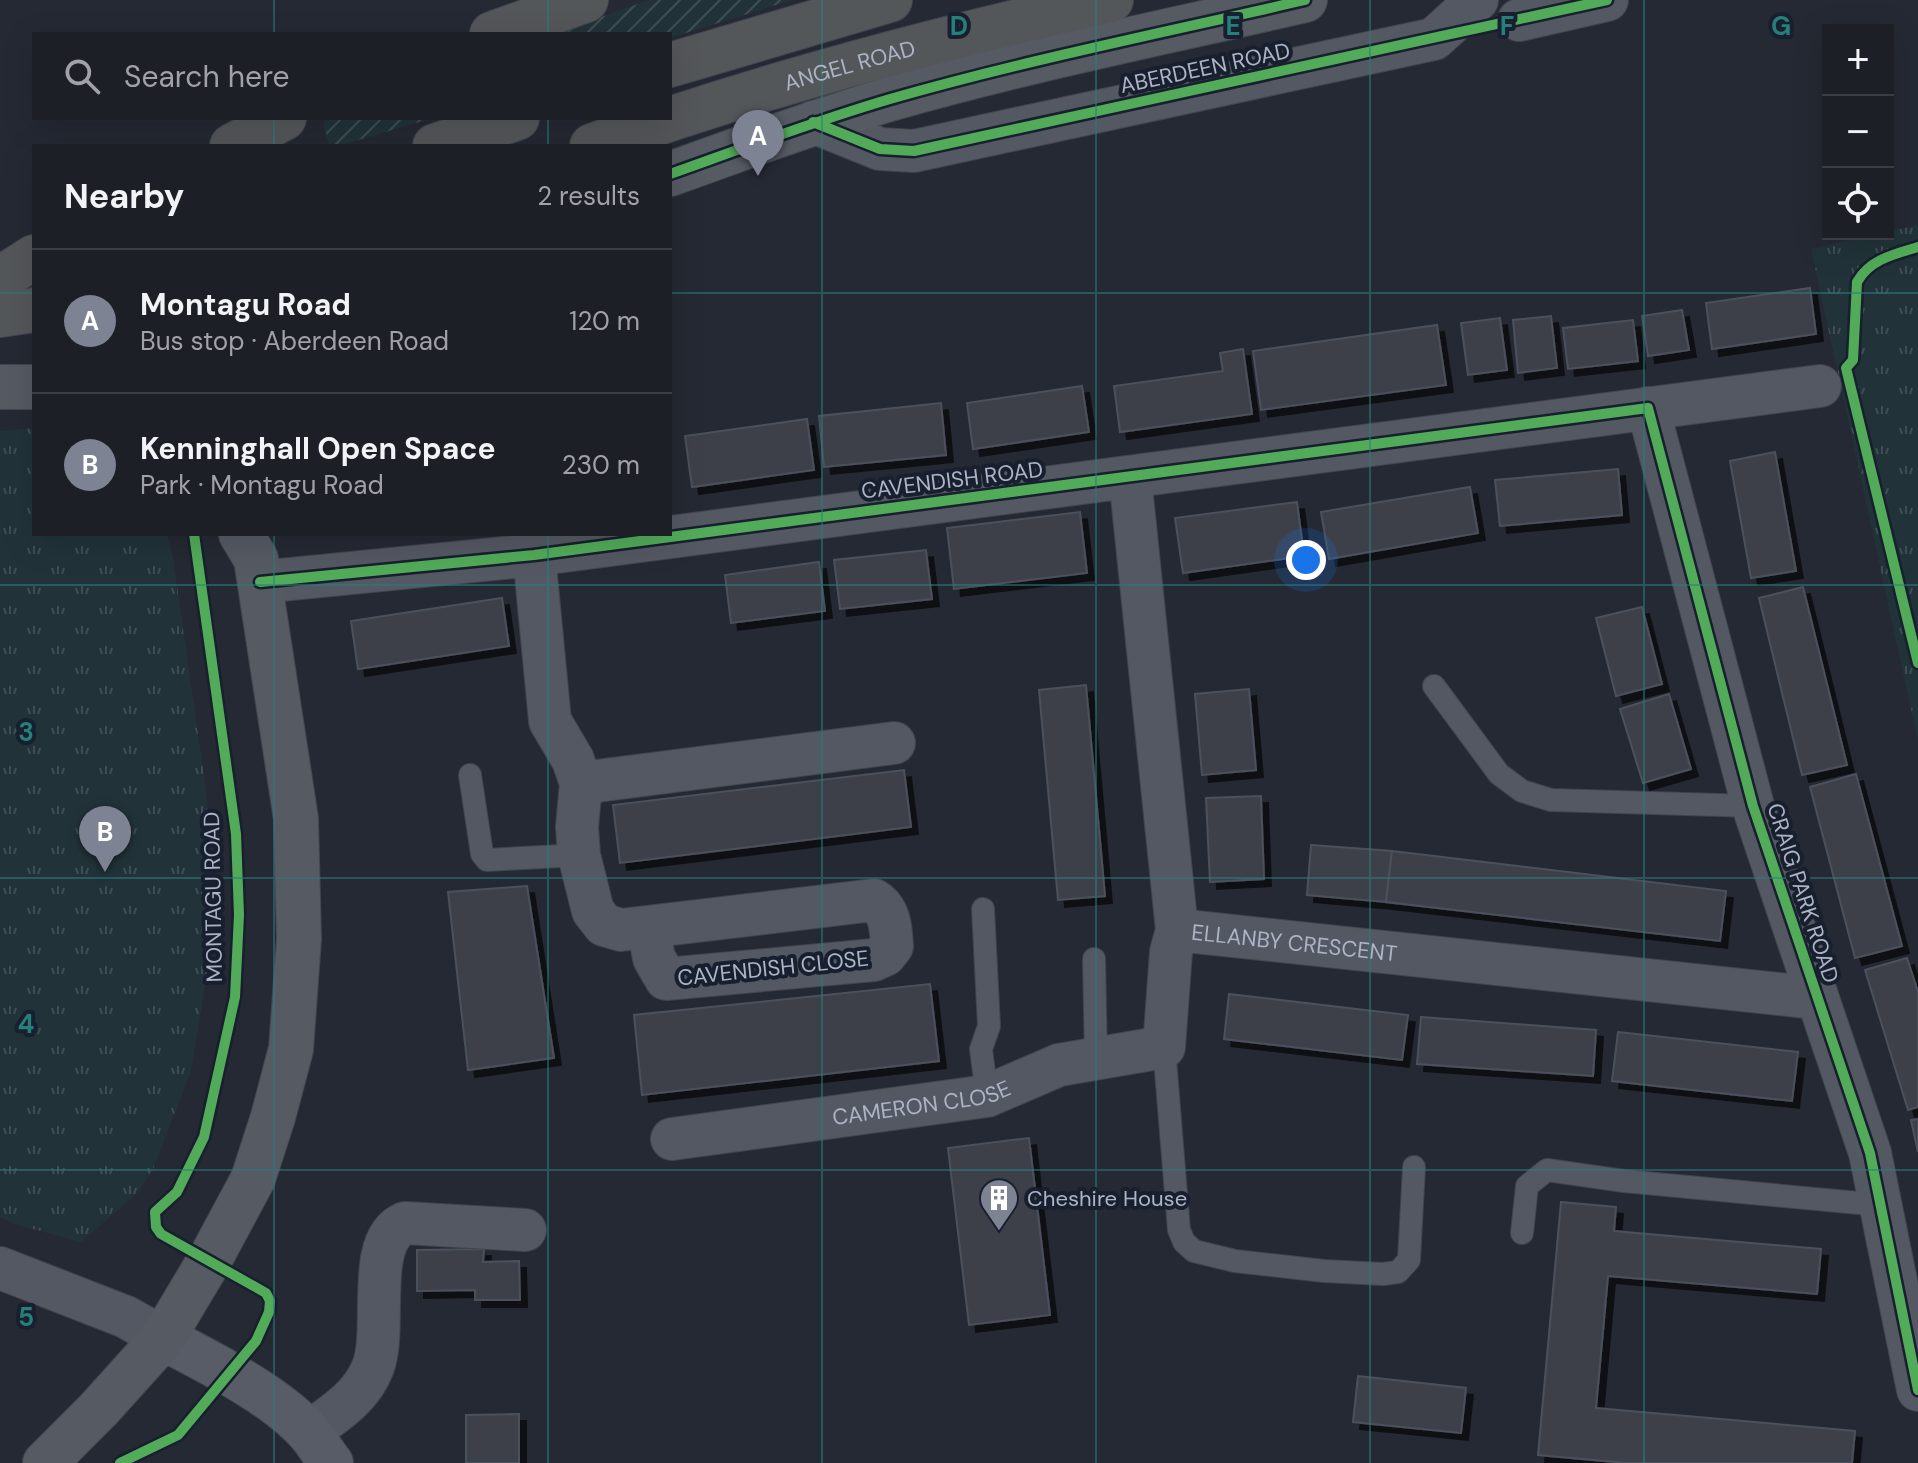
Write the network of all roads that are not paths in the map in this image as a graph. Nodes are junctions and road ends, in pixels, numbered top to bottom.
1 (586, 0) edge
2 (890, 0) edge
3 (1111, 0) edge
4 (1305, 0) edge
5 (1477, 0) edge
6 (1607, 0) edge
7 (1519, 20) dead end
8 (498, 32) edge
9 (672, 64) edge
10 (672, 119) edge
11 (280, 120) edge
12 (511, 120) edge
13 (670, 120) edge
14 (813, 122) junction
15 (444, 143) edge
16 (236, 144) edge
17 (598, 144) edge
18 (672, 173) edge
19 (32, 244) edge
20 (0, 249) edge
21 (32, 258) edge
22 (0, 279) edge
23 (0, 292) edge
24 (32, 296) edge
25 (32, 310) edge
26 (0, 315) edge
27 (1820, 386) dead end
28 (0, 387) edge
29 (32, 387) edge
30 (1648, 408) junction
31 (1130, 477) junction
32 (254, 552) edge
33 (534, 555) junction
34 (1434, 686) dead end
35 (894, 743) dead end
36 (470, 775) dead end
37 (581, 783) junction
38 (1753, 806) junction
39 (579, 855) junction
40 (983, 909) dead end
41 (648, 927) junction
42 (1177, 930) junction
43 (1094, 959) dead end
44 (1816, 998) junction
45 (1164, 1047) junction
46 (1096, 1058) junction
47 (987, 1096) junction
48 (672, 1139) dead end
49 (1414, 1167) dead end
50 (1880, 1205) junction
51 (525, 1230) dead end
52 (1522, 1233) dead end
53 (0, 1268) edge
54 (163, 1338) junction
55 (1918, 1390) edge
56 (320, 1448) edge
57 (45, 1463) edge

1 - 8 highway
2 - 9 highway
3 - 10 highway, ANGEL ROAD
4 - 14 main road
5 - 14 street, ABERDEEN ROAD
6 - 7 street
11 - 16 highway
12 - 15 highway
13 - 17 highway, ANGEL ROAD
14 - 18 main road
19 - 20 highway
21 - 22 highway
23 - 24 main road
25 - 26 highway
27 - 30 street, CAVENDISH ROAD
28 - 29 main road
30 - 31 street, CAVENDISH ROAD
30 - 38 street, CRAIG PARK ROAD
31 - 33 street, CAVENDISH ROAD
31 - 42 street, ELLANBY CRESCENT
32 - 33 street, CAVENDISH ROAD
32 - 54 main road
33 - 37 street, CAVENDISH CLOSE
34 - 38 lane
35 - 37 street
36 - 39 lane
37 - 39 street, CAVENDISH CLOSE
38 - 44 street, CRAIG PARK ROAD
39 - 41 street, CAVENDISH CLOSE
40 - 47 lane
41 - 41 street, CAVENDISH CLOSE
42 - 44 street, ELLANBY CRESCENT
42 - 45 street
43 - 46 lane
44 - 50 street, CRAIG PARK ROAD
45 - 46 street, CAMERON CLOSE
45 - 49 lane
46 - 47 street, CAMERON CLOSE
47 - 48 street, CAMERON CLOSE
50 - 52 lane
50 - 55 street, CRAIG PARK ROAD
51 - 56 street
53 - 54 street
54 - 56 main road
54 - 57 main road

